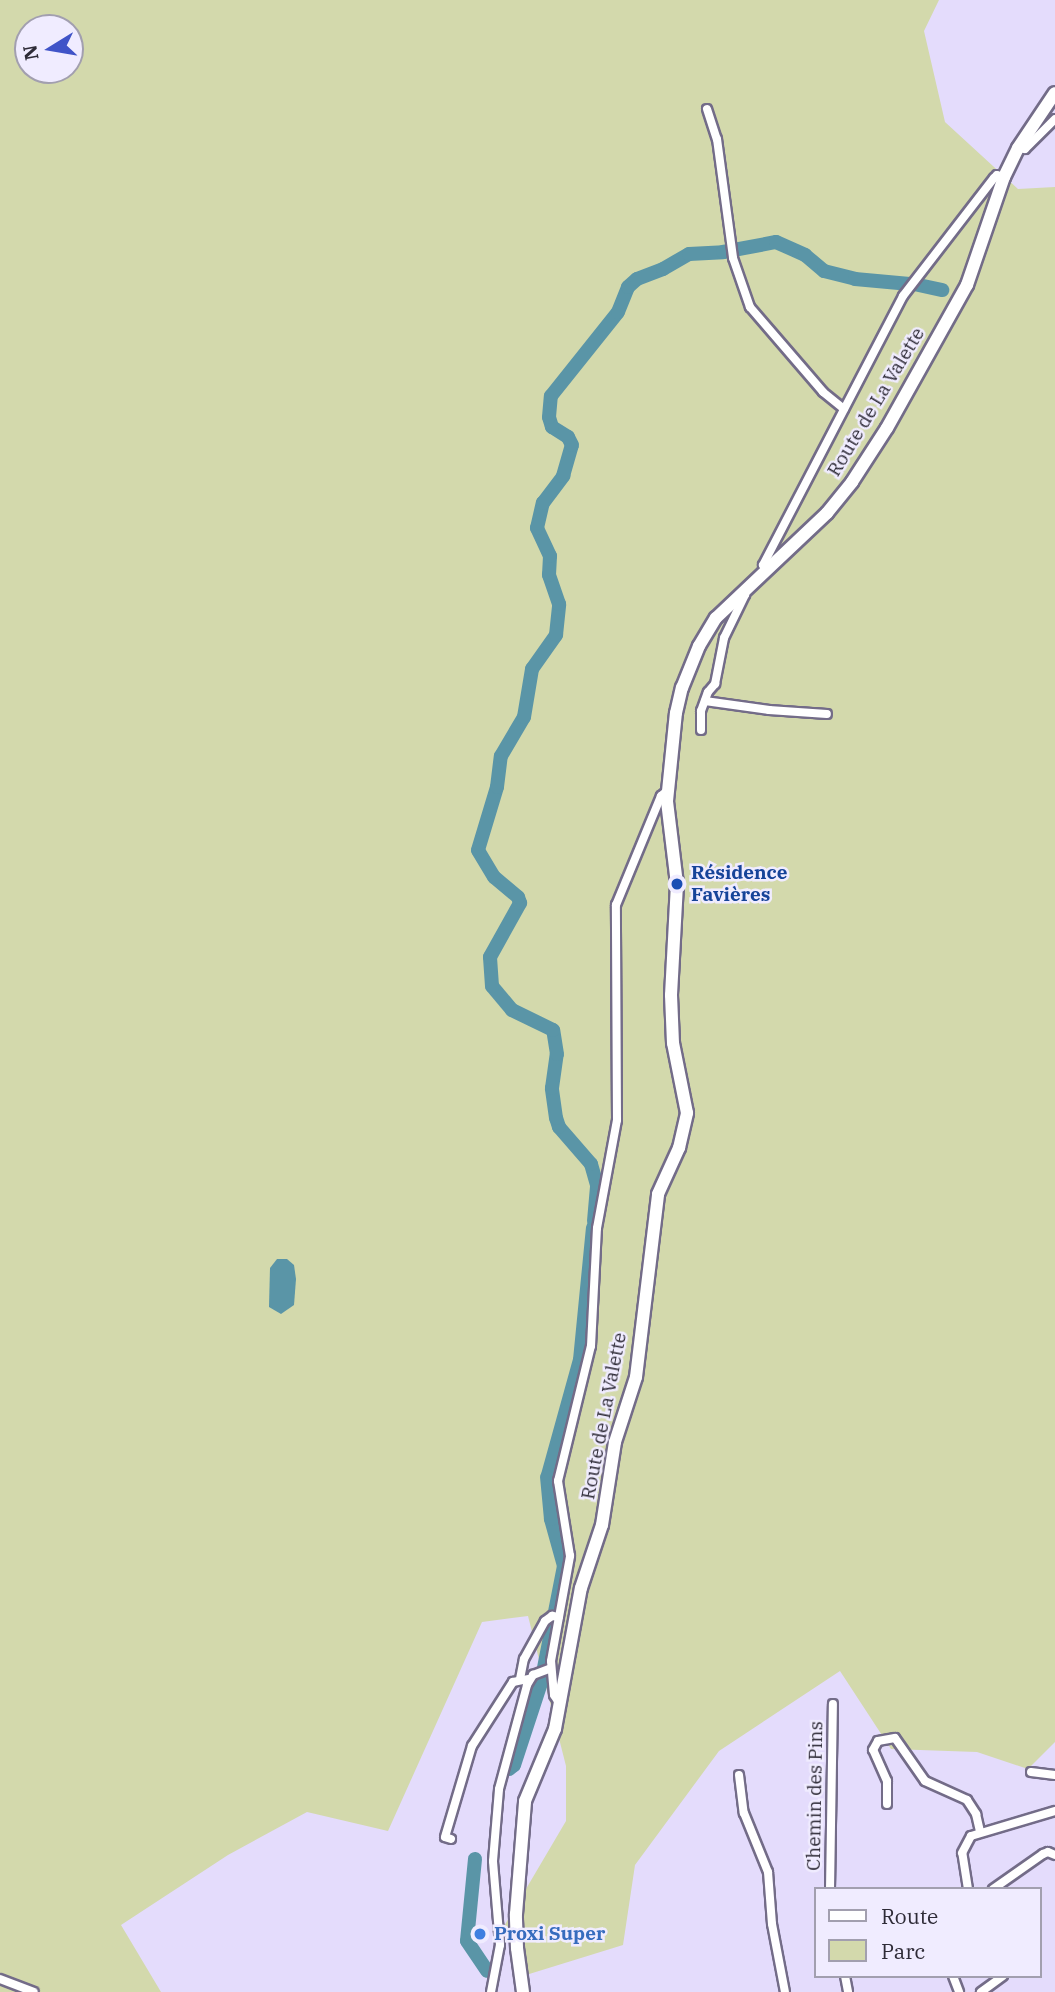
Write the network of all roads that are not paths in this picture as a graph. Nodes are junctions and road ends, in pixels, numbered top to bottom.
1 (1055, 93) edge
2 (707, 109) dead end
3 (1055, 119) edge
4 (1018, 148) junction
5 (1004, 177) junction
6 (844, 409) junction
7 (766, 569) junction
8 (742, 590) junction
9 (705, 701) junction
10 (827, 714) dead end
11 (701, 730) dead end
12 (670, 791) junction
13 (555, 1617) junction
14 (546, 1669) junction
15 (524, 1679) junction
16 (560, 1704) junction
17 (833, 1704) dead end
18 (1031, 1772) dead end
19 (739, 1775) dead end
20 (1055, 1776) edge
21 (887, 1804) dead end
22 (1055, 1811) edge
23 (980, 1832) junction
24 (452, 1839) dead end
25 (1055, 1855) edge
26 (830, 1887) edge
27 (968, 1887) edge
28 (996, 1887) edge
29 (516, 1929) junction
30 (1000, 1978) edge
31 (0, 1979) edge
32 (34, 1992) edge
33 (491, 1992) edge
34 (523, 1992) edge
35 (532, 1992) edge
36 (785, 1992) edge
37 (981, 1992) edge

1 - 4 main road, Route de La Valette
2 - 6 street
3 - 4 street
4 - 5 main road, Route de La Valette
5 - 6 street
5 - 7 main road, Route de La Valette
6 - 7 street
7 - 8 main road, Route de La Valette
8 - 9 street
8 - 12 main road, Route de La Valette
9 - 10 street
9 - 11 street
12 - 13 street
12 - 16 main road, Route de La Valette
13 - 14 street
13 - 15 street
14 - 15 street
14 - 16 street
15 - 24 street
15 - 33 street
16 - 29 main road, Route de La Valette
17 - 26 street, Chemin des Pins
18 - 20 street
19 - 36 street
21 - 23 street
22 - 23 street
23 - 27 street
25 - 28 street
29 - 34 main road, Route de La Valette
29 - 35 main road, Route de La Valette
30 - 37 street
31 - 32 street

